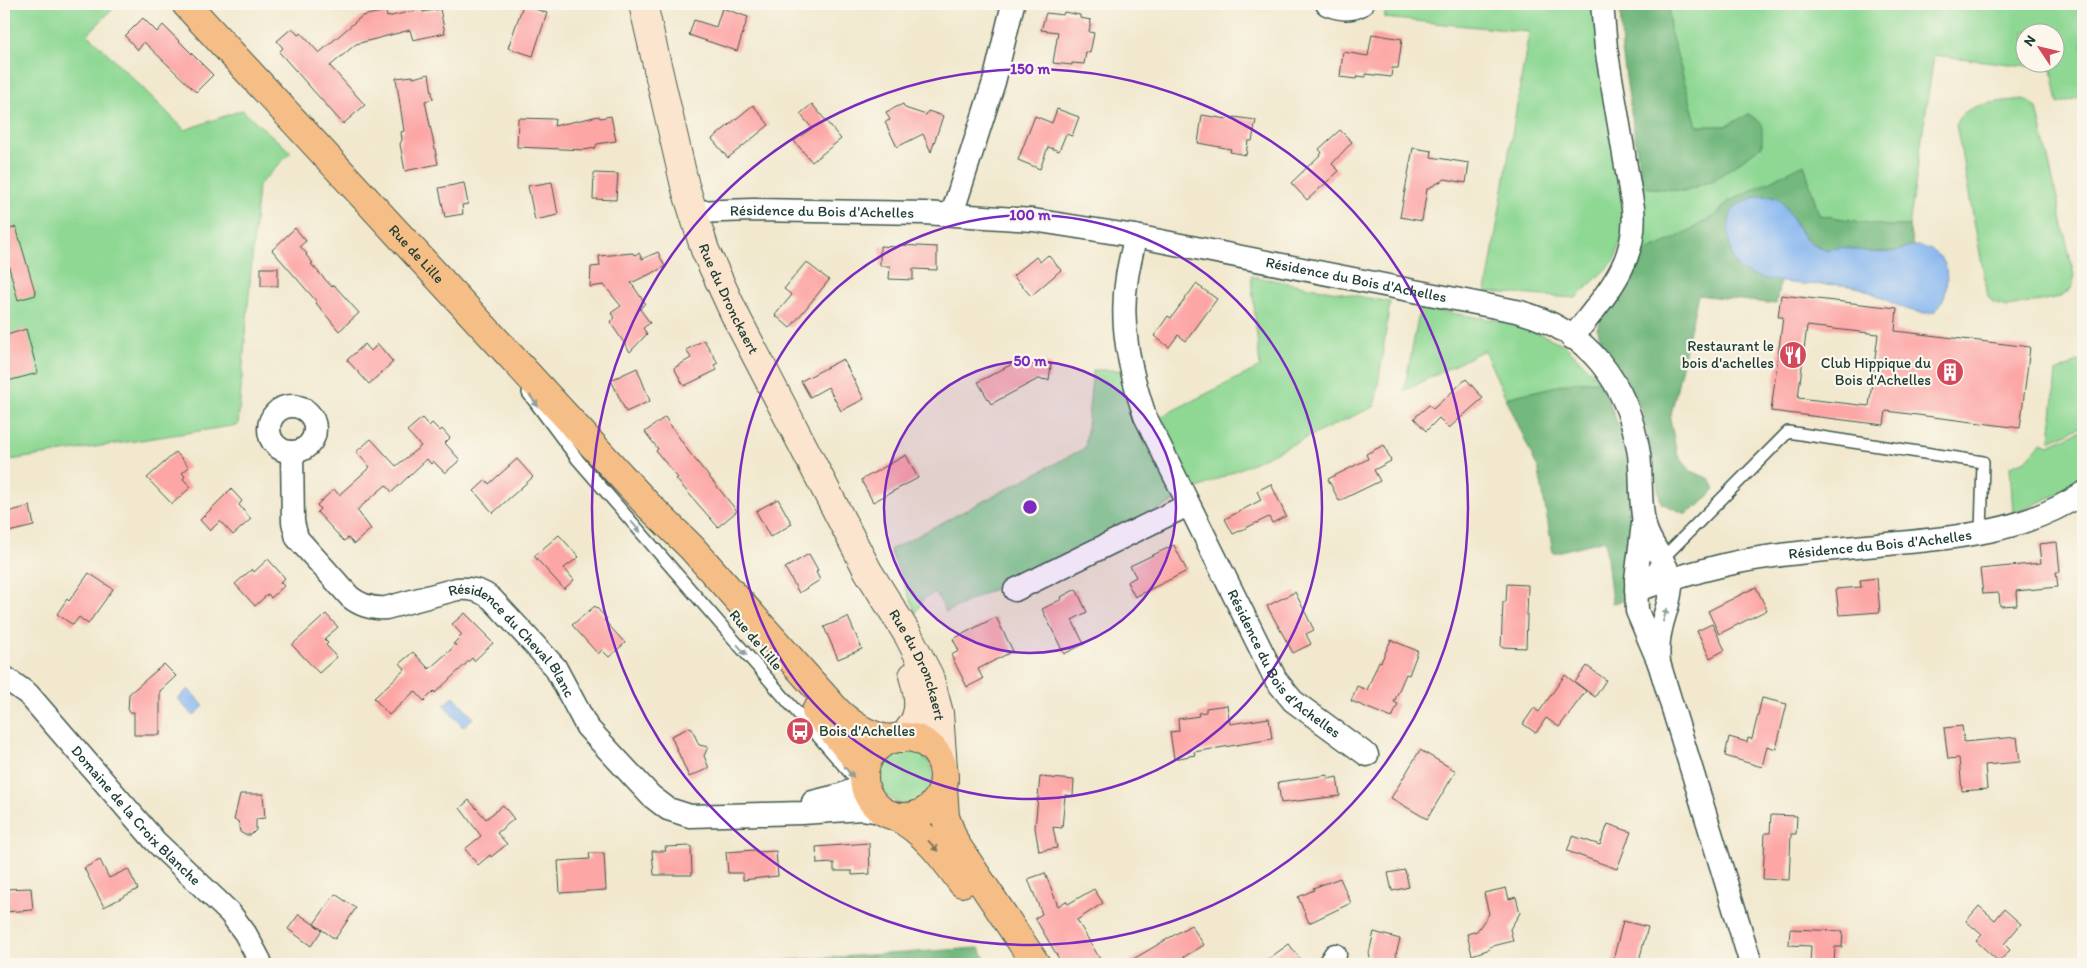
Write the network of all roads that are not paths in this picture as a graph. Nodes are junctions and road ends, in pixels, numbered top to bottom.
1 (186, 4) edge
2 (643, 4) edge
3 (1013, 4) edge
4 (1327, 4) edge
5 (1362, 4) edge
6 (1602, 4) edge
7 (692, 212) junction
8 (952, 214) junction
9 (1136, 236) junction
10 (1572, 338) junction
11 (500, 344) junction
12 (292, 452) dead end
13 (2083, 493) edge
14 (647, 504) junction
15 (1188, 505) junction
16 (1643, 518) junction
17 (1980, 534) junction
18 (1666, 570) junction
19 (868, 572) junction
20 (1016, 590) dead end
21 (1636, 590) junction
22 (1659, 663) junction
23 (4, 677) edge
24 (897, 738) junction
25 (1367, 755) dead end
26 (943, 777) junction
27 (873, 795) junction
28 (756, 813) junction
29 (1021, 952) edge
30 (260, 961) dead end
31 (1036, 964) edge
32 (1752, 964) edge

1 - 11 main road, Rue de Lille
2 - 7 main road, Rue du Dronckaert
3 - 8 street
4 - 5 street
6 - 10 street
7 - 8 street, Résidence du Bois d'Achelles
7 - 19 main road, Rue du Dronckaert
8 - 9 street, Résidence du Bois d'Achelles
9 - 10 street, Résidence du Bois d'Achelles
9 - 15 street, Résidence du Bois d'Achelles
10 - 16 street, Résidence du Bois d'Achelles
11 - 14 main road, Rue de Lille
11 -> 27 lane
12 - 28 street, Résidence du Cheval Blanc
13 - 17 street, Résidence du Bois d'Achelles
14 - 24 main road, Rue de Lille
14 - 27 main road, Rue de Lille
15 - 20 street
15 - 25 street, Résidence du Bois d'Achelles
16 - 18 street, Résidence du Bois d'Achelles
16 - 21 street, Résidence du Bois d'Achelles
17 - 18 street, Résidence du Bois d'Achelles
17 - 18 lane
18 - 21 street, Résidence du Bois d'Achelles
22 -> 18 street, Résidence du Bois d'Achelles
19 - 24 main road, Rue du Dronckaert
19 - 26 main road, Rue du Dronckaert
21 - 22 street, Résidence du Bois d'Achelles
22 - 32 street, Résidence du Bois d'Achelles
23 - 30 street, Domaine de la Croix Blanche
24 - 26 main road
24 - 27 main road
26 - 27 main road
26 - 29 main road
27 - 28 street, Résidence du Cheval Blanc
27 - 28 street, Résidence du Cheval Blanc
27 -> 29 main road, Rue de Lille
29 - 31 main road

